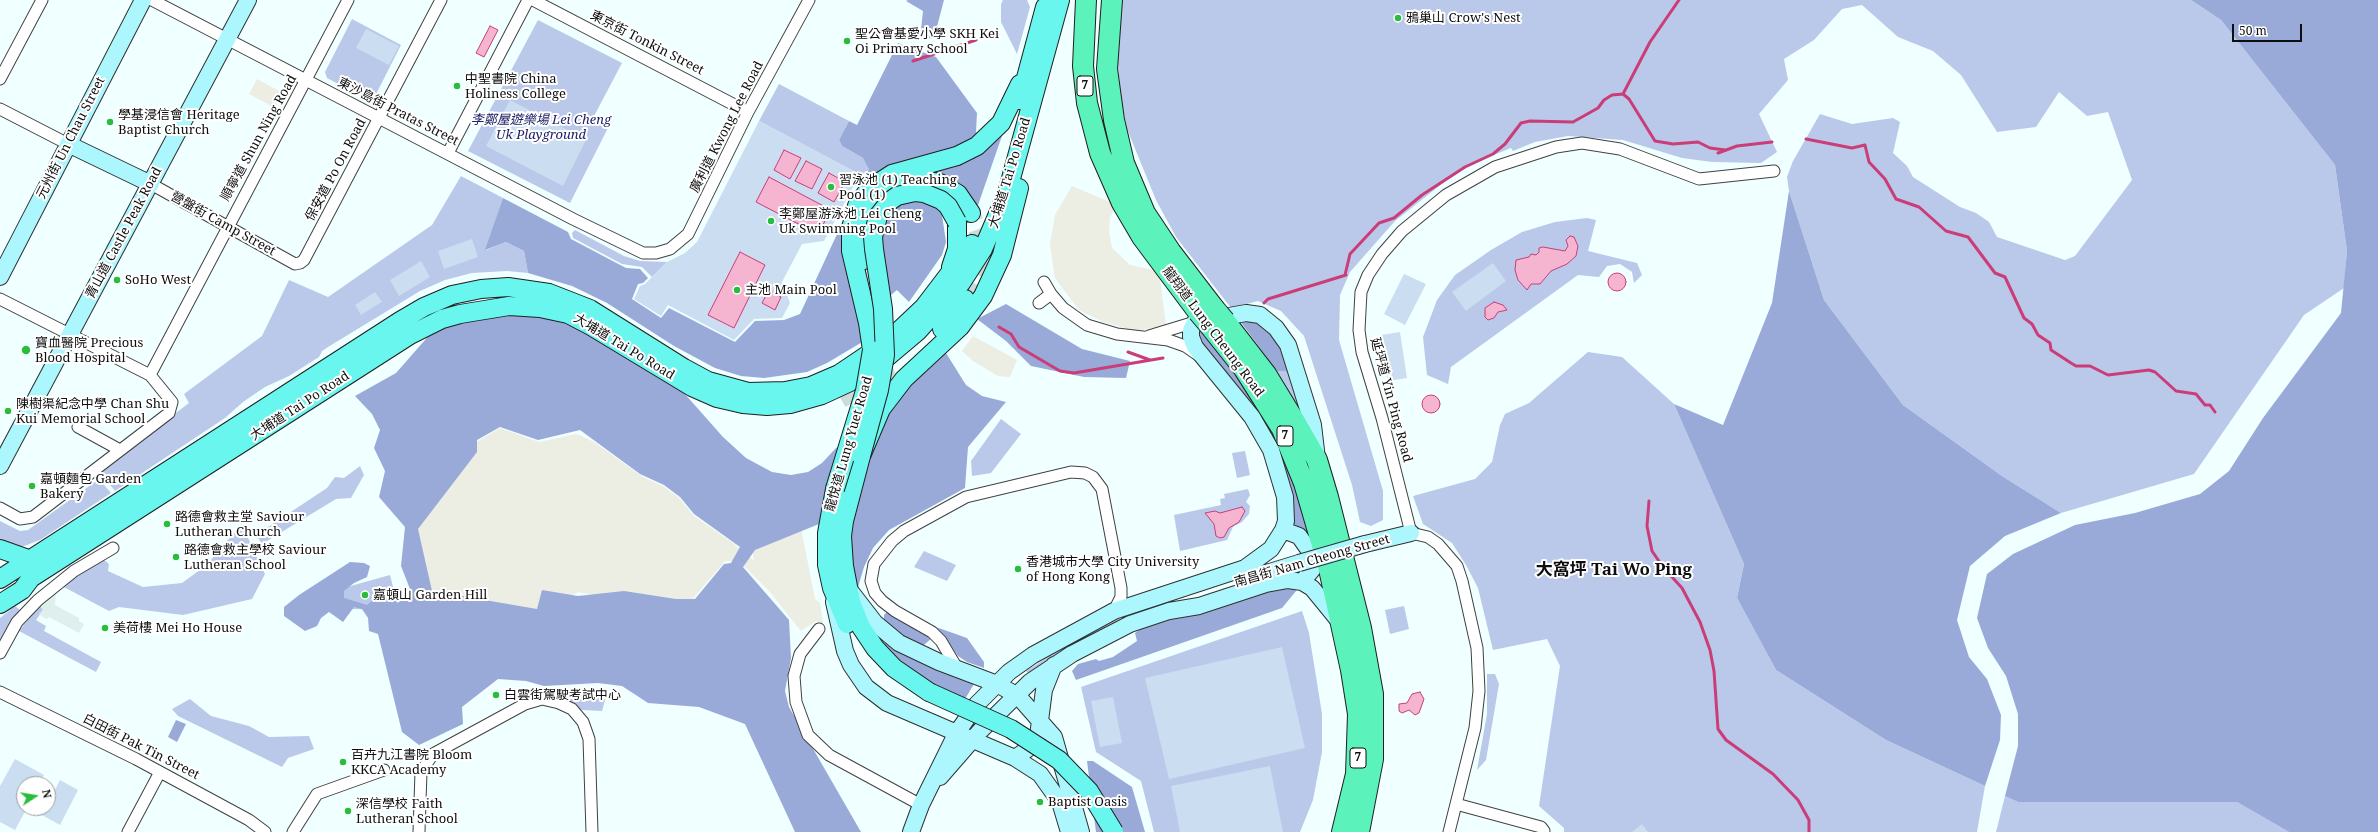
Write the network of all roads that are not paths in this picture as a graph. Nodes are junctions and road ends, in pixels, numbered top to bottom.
1 (42, 0) edge
2 (143, 0) edge
3 (152, 0) edge
4 (248, 0) edge
5 (348, 0) edge
6 (442, 0) edge
7 (528, 0) edge
8 (533, 0) edge
9 (808, 0) edge
10 (1047, 0) edge
11 (1060, 0) edge
12 (1086, 0) edge
13 (1112, 0) edge
14 (226, 38) junction
15 (1036, 61) junction
16 (0, 79) edge
17 (307, 81) junction
18 (0, 109) edge
19 (748, 112) junction
20 (379, 118) junction
21 (68, 144) junction
22 (448, 153) junction
23 (1774, 171) dead end
24 (151, 184) junction
25 (964, 217) junction
26 (227, 227) junction
27 (656, 253) joint
28 (295, 264) joint
29 (0, 277) edge
30 (948, 277) junction
31 (1044, 282) dead end
32 (1051, 294) junction
33 (0, 299) edge
34 (965, 299) tunnel mouth
35 (1039, 303) dead end
36 (1208, 318) junction
37 (69, 335) junction
38 (1146, 337) junction
39 (872, 350) junction
40 (1203, 359) junction
41 (894, 370) tunnel mouth
42 (150, 375) junction
43 (692, 387) junction
44 (841, 399) tunnel mouth
45 (78, 427) dead end
46 (120, 450) junction
47 (861, 456) junction
48 (1316, 460) junction
49 (0, 466) edge
50 (842, 492) junction
51 (0, 508) edge
52 (1283, 530) junction
53 (1411, 533) junction
54 (112, 548) dead end
55 (0, 549) edge
56 (28, 559) junction
57 (31, 578) junction
58 (0, 579) edge
59 (1302, 582) junction
60 (840, 588) junction
61 (0, 589) edge
62 (1214, 590) junction
63 (0, 604) edge
64 (1140, 604) junction
65 (1114, 611) junction
66 (1169, 611) junction
67 (1339, 621) junction
68 (819, 630) dead end
69 (0, 653) edge
70 (1054, 665) junction
71 (957, 668) junction
72 (997, 684) junction
73 (0, 692) edge
74 (1018, 696) junction
75 (927, 698) junction
76 (1041, 721) junction
77 (932, 724) junction
78 (956, 734) junction
79 (972, 741) junction
80 (1015, 758) junction
81 (943, 762) junction
82 (384, 770) dead end
83 (160, 772) junction
84 (929, 789) junction
85 (1456, 804) junction
86 (921, 805) junction
87 (1544, 831) dead end
88 (128, 832) edge
89 (266, 832) edge
90 (293, 832) edge
91 (419, 832) edge
92 (592, 832) edge
93 (911, 832) edge
94 (1069, 832) edge
95 (1081, 832) edge
96 (1101, 832) edge
97 (1114, 832) edge
98 (1342, 832) edge
99 (1359, 832) edge
100 (1449, 832) edge

1 - 16 street
2 - 21 main road, 元州街 Un Chau Street
3 - 14 street, 東沙島街 Pratas Street
4 - 14 main road, 青山道 Castle Peak Road
5 - 17 street, 順寧道 Shun Ning Road
6 - 20 street, 保安道 Po On Road
7 - 22 street
8 - 19 street, 東京街 Tonkin Street
9 - 19 street, 廣利道 Kwong Lee Road
10 - 15 main road, 大埔道 Tai Po Road
11 - 15 main road, 大埔道 Tai Po Road
12 - 36 highway, 龍翔道 Lung Cheung Road / 7
13 - 36 highway, 龍翔道 Lung Cheung Road / 7
14 - 17 street, 東沙島街 Pratas Street
14 - 24 main road, 青山道 Castle Peak Road
15 - 30 main road, 大埔道 Tai Po Road
15 - 39 main road, 龍悅道 Lung Yuet Road
15 - 43 main road, 大埔道 Tai Po Road
15 - 47 main road, 龍悅道 Lung Yuet Road, bridge
17 - 20 street, 東沙島街 Pratas Street
17 - 26 street, 順寧道 Shun Ning Road
18 - 21 street, 營盤街 Camp Street
19 - 27 street, 廣利道 Kwong Lee Road
20 - 22 street, 東沙島街 Pratas Street
20 - 28 street, 保安道 Po On Road
21 - 24 main road, 營盤街 Camp Street
21 - 29 main road, 元州街 Un Chau Street
22 - 27 street, 東沙島街 Pratas Street
23 - 53 street, 延坪道 Yin Ping Road
24 - 26 street, 營盤街 Camp Street
24 - 37 main road, 青山道 Castle Peak Road
25 - 30 main road
25 - 39 main road
25 - 47 main road, bridge
26 - 28 street, 營盤街 Camp Street
26 - 42 street, 順寧道 Shun Ning Road
30 - 56 main road, 大埔道 Tai Po Road
31 - 32 street
32 - 35 street
32 - 38 street
33 - 37 street
34 - 41 main road
36 - 38 street
36 - 40 main road, 南昌街 Nam Cheong Street
36 - 48 highway, 龍翔道 Lung Cheung Road / 7
36 - 48 main road
36 - 67 highway, 龍翔道 Lung Cheung Road / 7
37 - 42 street
37 - 49 main road, 青山道 Castle Peak Road
38 - 40 street
39 - 50 main road, 龍悅道 Lung Yuet Road, bridge
40 - 52 main road, 南昌街 Nam Cheong Street
42 - 46 street
43 - 44 main road
43 - 57 main road, 大埔道 Tai Po Road
45 - 46 street
46 - 51 street
47 - 50 main road, 龍悅道 Lung Yuet Road
48 - 99 highway, 龍翔道 Lung Cheung Road / 7
50 - 60 main road, 龍悅道 Lung Yuet Road
52 - 59 main road
52 - 64 main road, 南昌街 Nam Cheong Street
53 - 62 main road, 南昌街 Nam Cheong Street, bridge
53 - 85 street
54 - 69 street
55 - 56 main road
56 - 58 main road, 大埔道 Tai Po Road
57 - 61 main road
57 - 63 main road, 大埔道 Tai Po Road
59 - 66 main road, 南昌街 Nam Cheong Street
59 - 67 main road, 南昌街 Nam Cheong Street
60 - 71 main road, 龍悅道 Lung Yuet Road
60 - 75 main road, 龍悅道 Lung Yuet Road
60 - 77 main road, 龍悅道 Lung Yuet Road
62 - 64 main road, 南昌街 Nam Cheong Street
62 - 66 main road, 南昌街 Nam Cheong Street
64 - 65 main road, 南昌街 Nam Cheong Street
65 - 71 street
65 - 72 main road, 南昌街 Nam Cheong Street
66 - 70 main road, 南昌街 Nam Cheong Street
67 - 98 highway, 龍翔道 Lung Cheung Road / 7
68 - 86 street
70 - 74 main road, 南昌街 Nam Cheong Street
70 - 76 main road
71 - 72 main road, 龍悅道 Lung Yuet Road
72 - 74 main road, 龍悅道 Lung Yuet Road
72 - 78 main road, 南昌街 Nam Cheong Street
73 - 83 street, 白田街 Pak Tin Street
74 - 76 main road, 龍悅道 Lung Yuet Road
74 - 79 main road, 南昌街 Nam Cheong Street
75 - 96 main road, 龍悅道 Lung Yuet Road
75 - 97 main road, 龍悅道 Lung Yuet Road, bridge
76 - 80 main road
76 - 95 main road, 龍悅道 Lung Yuet Road
77 - 78 main road, 龍悅道 Lung Yuet Road
77 - 81 main road
78 - 79 main road, 龍悅道 Lung Yuet Road
78 - 81 main road, 南昌街 Nam Cheong Street
79 - 80 main road, 龍悅道 Lung Yuet Road
79 - 84 main road, 南昌街 Nam Cheong Street
80 - 94 main road, 龍悅道 Lung Yuet Road
81 - 84 main road, 南昌街 Nam Cheong Street
82 - 90 street
83 - 88 street
83 - 89 street, 白田街 Pak Tin Street
84 - 86 main road, 南昌街 Nam Cheong Street
85 - 87 street
85 - 100 street
86 - 93 main road, 南昌街 Nam Cheong Street
91 - 92 street

